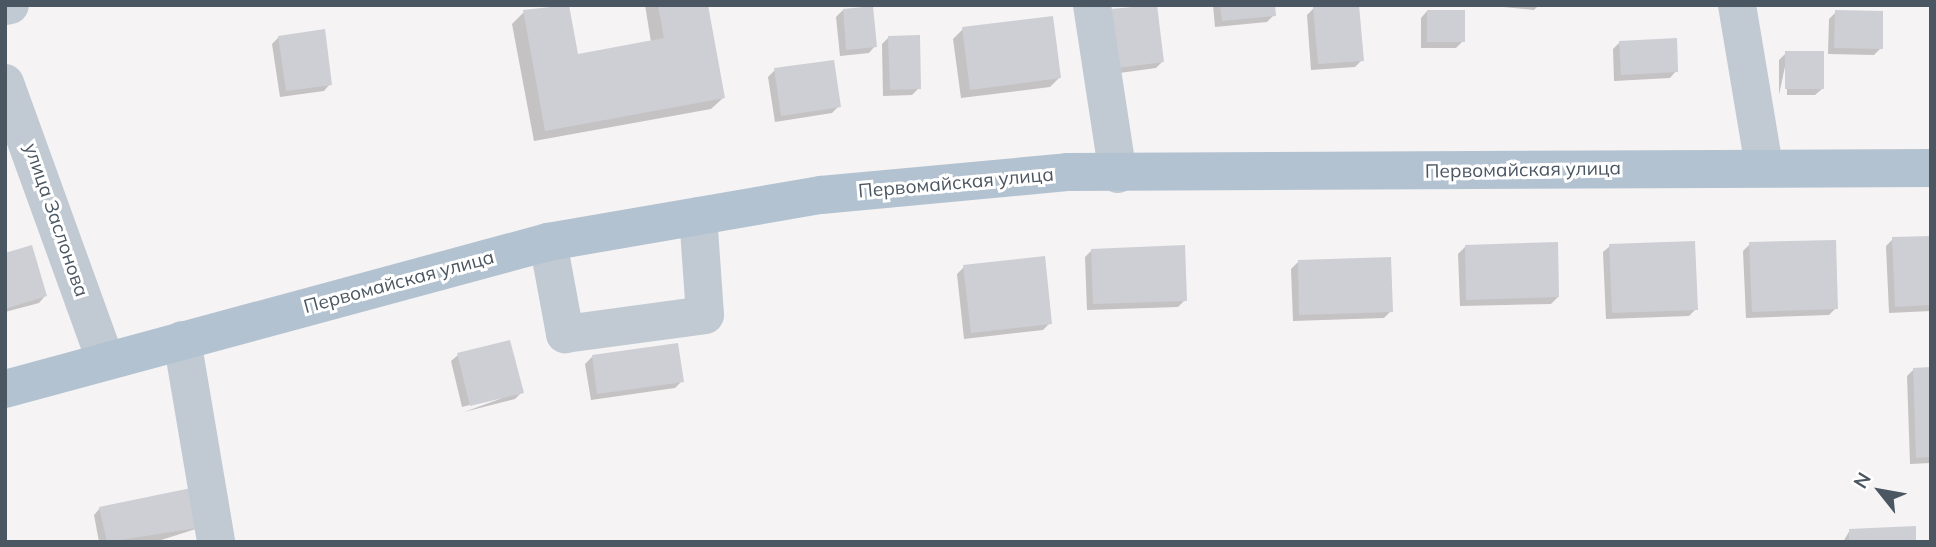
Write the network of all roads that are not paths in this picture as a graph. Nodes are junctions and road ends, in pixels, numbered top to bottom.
1 (1092, 5) edge
2 (1737, 5) edge
3 (5, 83) edge
4 (1765, 166) junction
5 (1931, 168) edge
6 (1118, 174) junction
7 (698, 216) junction
8 (548, 242) junction
9 (182, 340) junction
10 (105, 359) junction
11 (5, 388) edge
12 (216, 542) edge

1 - 6 street
2 - 4 street
3 - 10 street, улица Заслонова
4 - 5 main road, Первомайская улица
4 - 6 main road, Первомайская улица
6 - 7 main road, Первомайская улица
7 - 8 main road, Первомайская улица
7 - 8 street
8 - 9 main road, Первомайская улица
9 - 10 main road, Первомайская улица
9 - 12 street
10 - 11 main road, Первомайская улица

